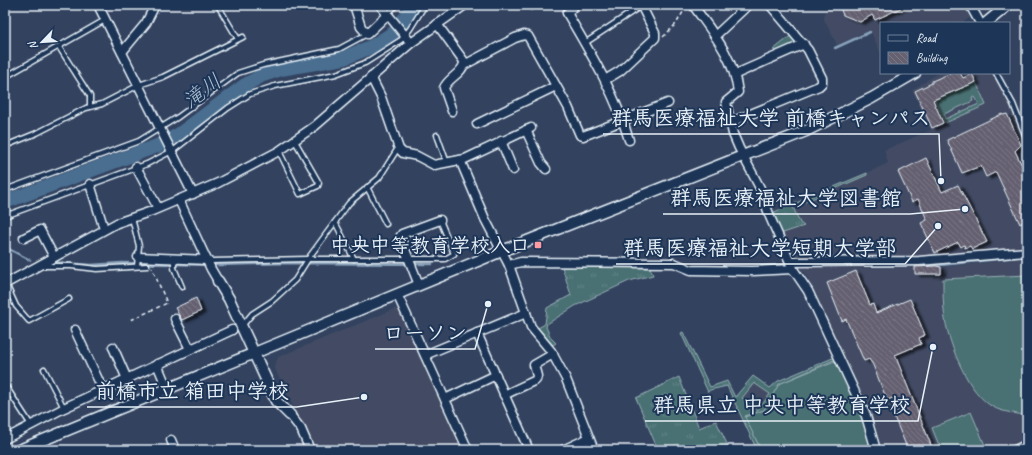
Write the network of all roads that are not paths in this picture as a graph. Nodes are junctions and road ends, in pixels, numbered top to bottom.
1 (98, 5) edge
2 (155, 5) edge
3 (354, 5) edge
4 (380, 5) edge
5 (396, 5) edge
6 (424, 5) edge
7 (465, 5) edge
8 (575, 5) edge
9 (641, 5) edge
10 (693, 5) edge
11 (748, 5) edge
12 (770, 5) edge
13 (970, 5) edge
14 (1008, 5) edge
15 (220, 9) dead end
16 (388, 16) junction
17 (105, 20) junction
18 (979, 22) edge
19 (987, 22) edge
20 (437, 24) junction
21 (367, 34) junction
22 (404, 34) junction
23 (715, 36) junction
24 (243, 37) dead end
25 (238, 39) junction
26 (411, 43) junction
27 (585, 43) junction
28 (804, 44) junction
29 (59, 46) junction
30 (122, 52) junction
31 (464, 63) junction
32 (736, 74) junction
33 (913, 74) edge
34 (997, 74) edge
35 (5, 77) edge
36 (371, 77) junction
37 (605, 80) junction
38 (139, 85) junction
39 (556, 86) junction
40 (668, 103) dead end
41 (90, 106) junction
42 (452, 111) dead end
43 (623, 120) junction
44 (731, 122) junction
45 (477, 124) dead end
46 (160, 129) junction
47 (437, 135) dead end
48 (629, 140) dead end
49 (1027, 140) edge
50 (295, 141) junction
51 (501, 141) junction
52 (5, 146) edge
53 (399, 147) junction
54 (171, 150) junction
55 (279, 151) junction
56 (743, 157) junction
57 (460, 160) junction
58 (447, 163) junction
59 (136, 167) junction
60 (546, 169) dead end
61 (513, 170) dead end
62 (90, 184) junction
63 (367, 187) junction
64 (5, 190) edge
65 (193, 194) junction
66 (179, 200) junction
67 (158, 208) junction
68 (5, 216) edge
69 (132, 218) junction
70 (440, 220) joint
71 (335, 222) junction
72 (386, 224) dead end
73 (104, 229) junction
74 (24, 238) dead end
75 (502, 251) junction
76 (1027, 252) edge
77 (54, 257) junction
78 (354, 259) junction
79 (206, 260) junction
80 (409, 260) junction
81 (137, 262) junction
82 (174, 262) junction
83 (306, 262) junction
84 (509, 265) junction
85 (38, 266) junction
86 (147, 266) road end
87 (792, 266) junction
88 (218, 281) joint
89 (5, 284) edge
90 (419, 285) junction
91 (182, 287) dead end
92 (397, 294) junction
93 (69, 300) dead end
94 (526, 313) junction
95 (176, 319) dead end
96 (237, 328) junction
97 (75, 330) dead end
98 (477, 333) junction
99 (112, 347) dead end
100 (190, 349) junction
101 (254, 352) junction
102 (553, 354) junction
103 (425, 355) junction
104 (157, 364) junction
105 (44, 369) dead end
106 (496, 375) junction
107 (126, 379) junction
108 (5, 385) edge
109 (167, 388) junction
110 (103, 390) junction
111 (504, 395) junction
112 (445, 399) junction
113 (64, 408) junction
114 (290, 415) joint
115 (31, 425) junction
116 (589, 438) junction
117 (5, 439) edge
118 (171, 440) dead end
119 (1027, 442) edge
120 (19, 450) edge
121 (175, 450) edge
122 (310, 450) edge
123 (468, 450) edge
124 (530, 450) edge
125 (563, 450) edge
126 (594, 450) edge
127 (876, 450) edge
128 (1011, 450) edge

1 - 17 street
2 - 30 street
3 - 21 street
4 - 16 street
5 - 16 lane
6 - 22 lane
7 - 20 street
8 - 27 street
9 - 27 lane
9 - 37 street
10 - 23 street
11 - 23 street
12 - 28 street
13 - 18 street
14 - 19 street
15 - 25 lane
16 - 21 street
16 - 22 street
17 - 29 lane
17 - 30 street
20 - 26 street
20 - 31 street
21 - 46 lane
22 - 26 street
22 - 54 lane
23 - 32 street
24 - 25 lane
25 - 38 lane
26 - 36 street
27 - 37 street
28 - 32 street
28 - 44 street
29 - 35 lane
29 - 41 lane
30 - 38 street
31 - 39 street
31 - 42 street
32 - 44 street
33 - 56 street
34 - 49 lane
36 - 50 street
36 - 53 street
37 - 43 street
38 - 41 lane
38 - 46 street
39 - 43 street
39 - 45 street
40 - 43 street
41 - 52 lane
43 - 48 street
44 - 56 street
46 - 54 street
46 - 64 lane
47 - 58 lane
50 - 55 street
50 - 55 lane
51 - 57 street
51 - 60 street
51 - 61 street
53 - 58 street
53 - 63 lane
54 - 59 lane
54 - 65 street
55 - 65 street
56 - 75 street
56 - 87 street
57 - 58 street
57 - 75 street
59 - 62 lane
59 - 67 street
62 - 68 lane
62 - 73 street
63 - 71 lane
63 - 72 lane
65 - 66 street
66 - 67 street
66 - 79 street
67 - 69 street
69 - 73 street
69 - 81 lane
70 - 80 street
70 - 80 lane
71 - 78 lane
71 - 83 lane
73 - 77 street
74 - 77 street
75 - 84 street
75 - 90 street
76 - 87 street
77 - 85 street
78 - 80 lane
78 - 83 lane
79 - 82 street
79 - 83 lane
79 - 88 street
80 - 90 street
81 - 82 street
81 - 85 lane
81 - 86 lane
82 - 91 lane
83 - 96 lane
84 - 87 street
84 - 94 street
85 - 89 street
87 - 127 street
88 - 96 street
89 - 93 lane
90 - 92 street
92 - 101 street
92 - 103 street
94 - 98 street
94 - 102 street
95 - 100 street
96 - 100 street
96 - 101 street
97 - 110 street
98 - 103 street
98 - 106 street
99 - 107 street
100 - 104 street
101 - 109 street
101 - 114 street
102 - 111 street
102 - 116 street
103 - 112 street
104 - 107 street
104 - 109 street
105 - 113 lane
106 - 111 street
106 - 112 street
107 - 110 street
108 - 115 lane
109 - 120 street
110 - 113 street
111 - 124 street
112 - 123 street
113 - 115 street
114 - 122 street
115 - 117 street
116 - 125 street
116 - 126 street
118 - 121 street
119 - 128 lane

